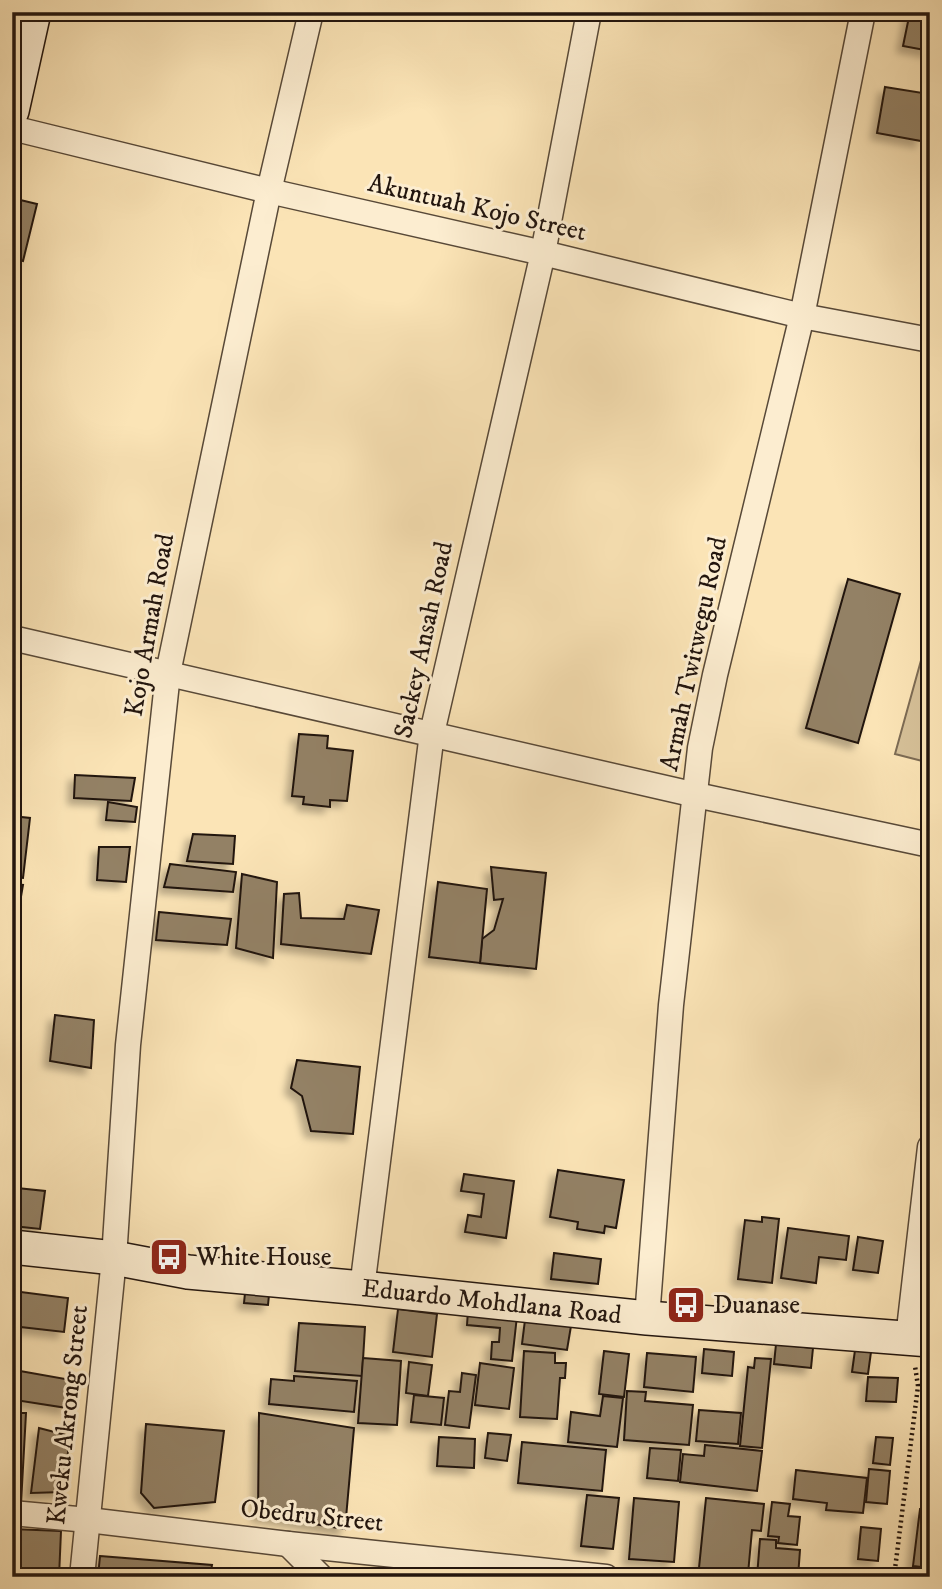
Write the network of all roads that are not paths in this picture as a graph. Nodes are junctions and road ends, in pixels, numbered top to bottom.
1 (34, 12) edge
2 (312, 12) edge
3 (589, 12) edge
4 (863, 12) edge
5 (12, 111) edge
6 (12, 128) edge
7 (269, 191) junction
8 (543, 253) junction
9 (802, 316) junction
10 (930, 340) edge
11 (12, 638) edge
12 (168, 673) junction
13 (432, 733) junction
14 (696, 795) junction
15 (930, 845) edge
16 (930, 1147) edge
17 (12, 1247) edge
18 (114, 1258) junction
19 (362, 1288) junction
20 (647, 1318) junction
21 (919, 1339) edge
22 (12, 1513) edge
23 (88, 1520) junction
24 (288, 1544) junction
25 (82, 1577) edge
26 (321, 1577) edge
27 (606, 1577) edge

1 - 5 main road
2 - 7 street, Kojo Armah Road
3 - 8 street, Sackey Ansah Road
4 - 9 street, Armah Twitwegu Road
6 - 7 street, Akuntuah Kojo Street
7 - 8 street, Akuntuah Kojo Street
7 - 12 street, Kojo Armah Road
8 - 9 street, Akuntuah Kojo Street
8 - 13 street, Sackey Ansah Road
9 - 10 street, Akuntuah Kojo Street
9 - 14 street, Armah Twitwegu Road
11 - 12 street
12 - 13 street
12 - 18 street, Kojo Armah Road
13 - 14 street
13 - 19 street, Sackey Ansah Road
14 - 15 street
14 - 20 street, Armah Twitwegu Road
16 - 21 street
17 - 18 main road, Eduardo Mohdlana Road
18 - 19 main road, Eduardo Mohdlana Road
18 - 23 street, Kweku Akrong Street
19 - 20 main road, Eduardo Mohdlana Road
20 - 21 main road, Eduardo Mohdlana Road
22 - 23 street, Obedru Street
23 - 24 street, Obedru Street
23 - 25 street, Kweku Akrong Street
24 - 26 street
24 - 27 street, Obedru Street

